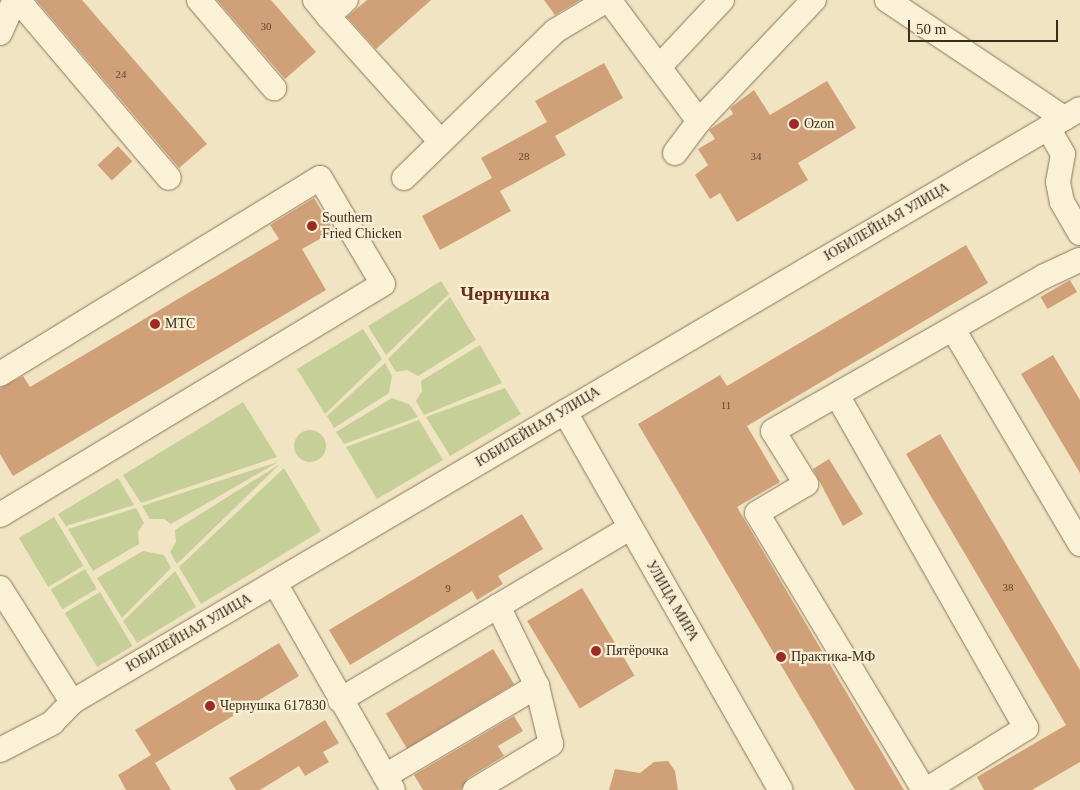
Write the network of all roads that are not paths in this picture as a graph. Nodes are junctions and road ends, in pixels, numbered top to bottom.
1 (16, 0) edge
2 (199, 0) edge
3 (346, 0) edge
4 (608, 0) edge
5 (722, 0) edge
6 (814, 0) edge
7 (887, 0) edge
8 (322, 8) edge
9 (0, 33) edge
10 (659, 68) junction
11 (274, 88) dead end
12 (1064, 118) edge
13 (699, 121) junction
14 (441, 142) junction
15 (675, 153) dead end
16 (169, 178) dead end
17 (404, 178) dead end
18 (1080, 233) edge
19 (1080, 260) edge
20 (953, 329) junction
21 (0, 374) edge
22 (837, 395) junction
23 (565, 412) junction
24 (0, 515) edge
25 (630, 528) junction
26 (1080, 544) edge
27 (275, 583) junction
28 (0, 588) edge
29 (498, 606) junction
30 (537, 686) junction
31 (340, 700) junction
32 (72, 702) junction
33 (0, 750) edge
34 (389, 783) edge
35 (475, 790) edge
36 (781, 790) edge
37 (925, 790) edge

1 - 9 street
1 - 16 street
2 - 11 street
3 - 8 street
4 - 10 street
4 - 14 street
5 - 10 street
6 - 13 street
7 - 12 street
8 - 14 street
10 - 13 street
12 - 18 street
12 - 23 street, ЮБИЛЕЙНАЯ УЛИЦА
13 - 15 street
14 - 17 street
19 - 20 street
20 - 22 street
20 - 26 street
21 - 24 street
22 - 37 street
22 - 37 street
23 - 25 street, УЛИЦА МИРА
23 - 27 street, ЮБИЛЕЙНАЯ УЛИЦА
25 - 29 street
25 - 36 street, УЛИЦА МИРА
27 - 31 street
27 - 32 street, ЮБИЛЕЙНАЯ УЛИЦА
28 - 32 street
29 - 30 street
29 - 31 street
30 - 34 street
30 - 35 street
31 - 34 street
32 - 33 street, ЮБИЛЕЙНАЯ УЛИЦА

